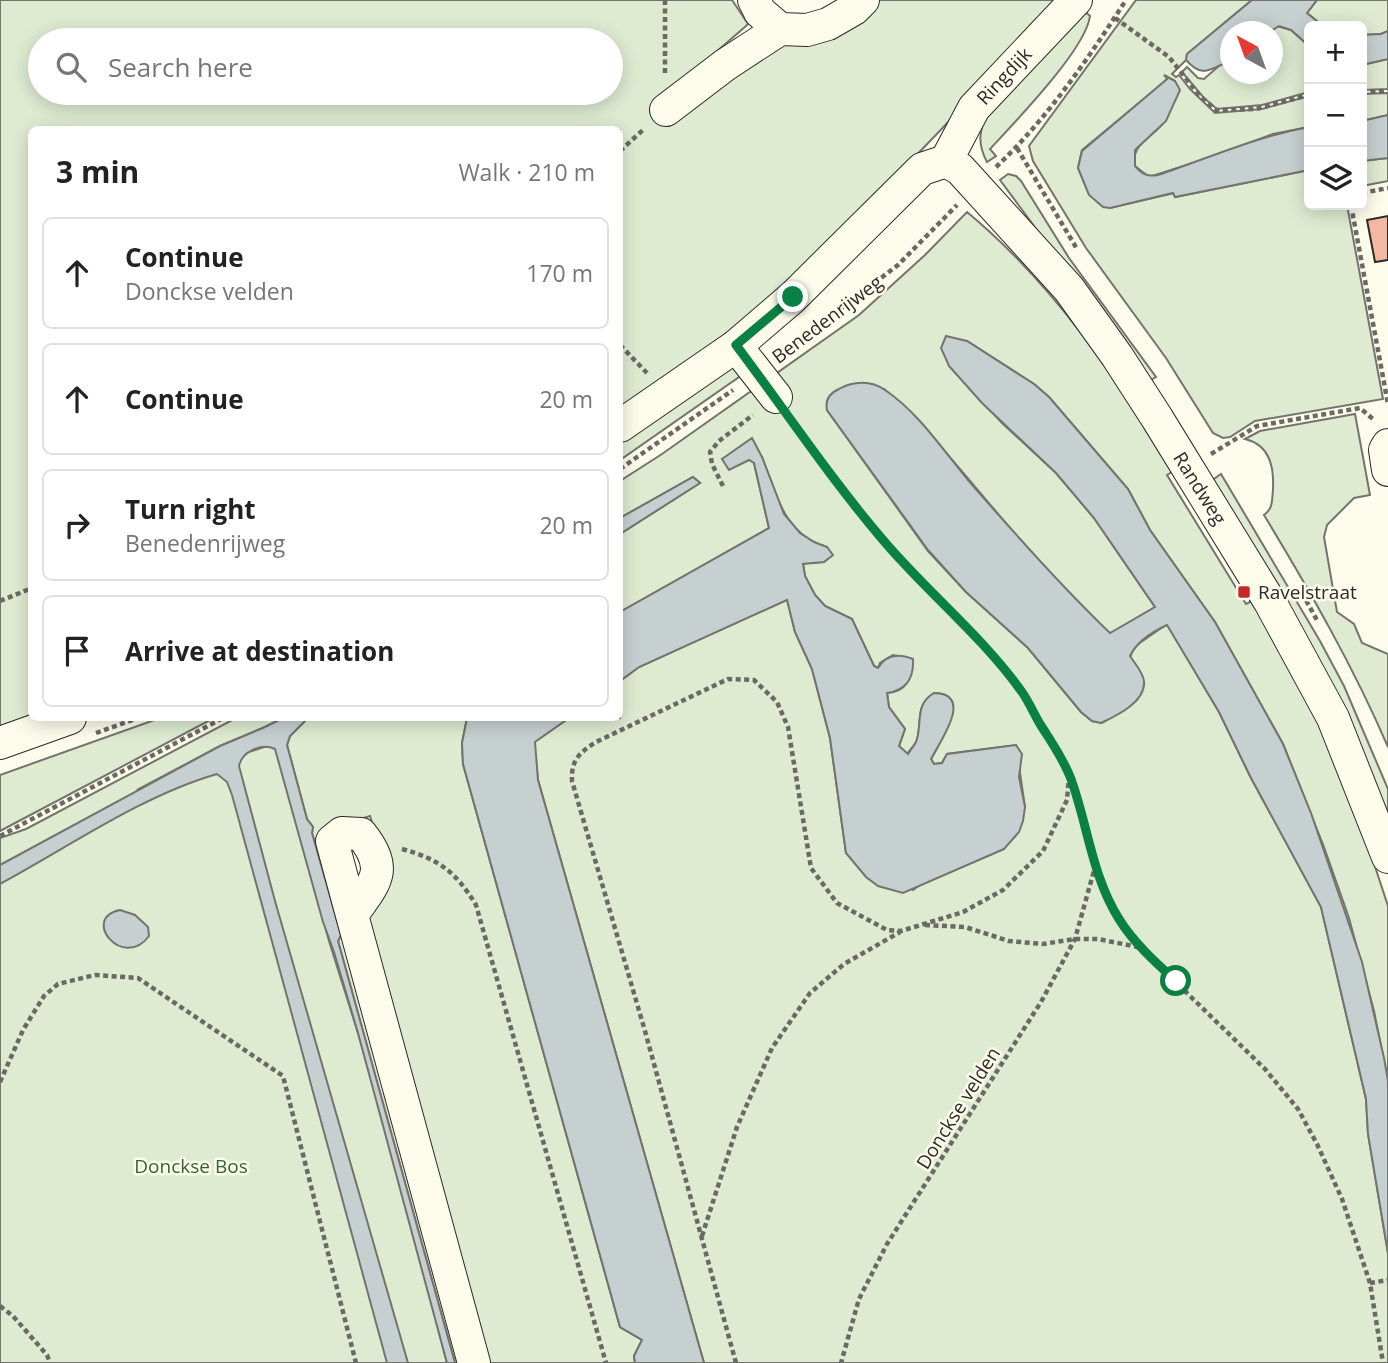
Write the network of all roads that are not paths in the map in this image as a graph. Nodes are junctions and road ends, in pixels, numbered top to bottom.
1 (754, 0) edge
2 (863, 0) edge
3 (1076, 0) edge
4 (780, 29) junction
5 (666, 110) road end
6 (946, 162) junction
7 (736, 345) junction
8 (776, 397) road end
9 (623, 424) edge
10 (1383, 434) edge
11 (1388, 470) edge
12 (62, 721) edge
13 (0, 743) edge
14 (372, 848) road end
15 (1388, 857) edge
16 (474, 1363) edge

1 - 4 street
2 - 4 street
3 - 6 street, Ringdijk
4 - 5 street
6 - 7 street, Benedenrijweg
6 - 15 street, Randweg
7 - 8 street
7 - 9 street, Benedenrijweg
10 - 11 street
12 - 13 street
14 - 16 street

